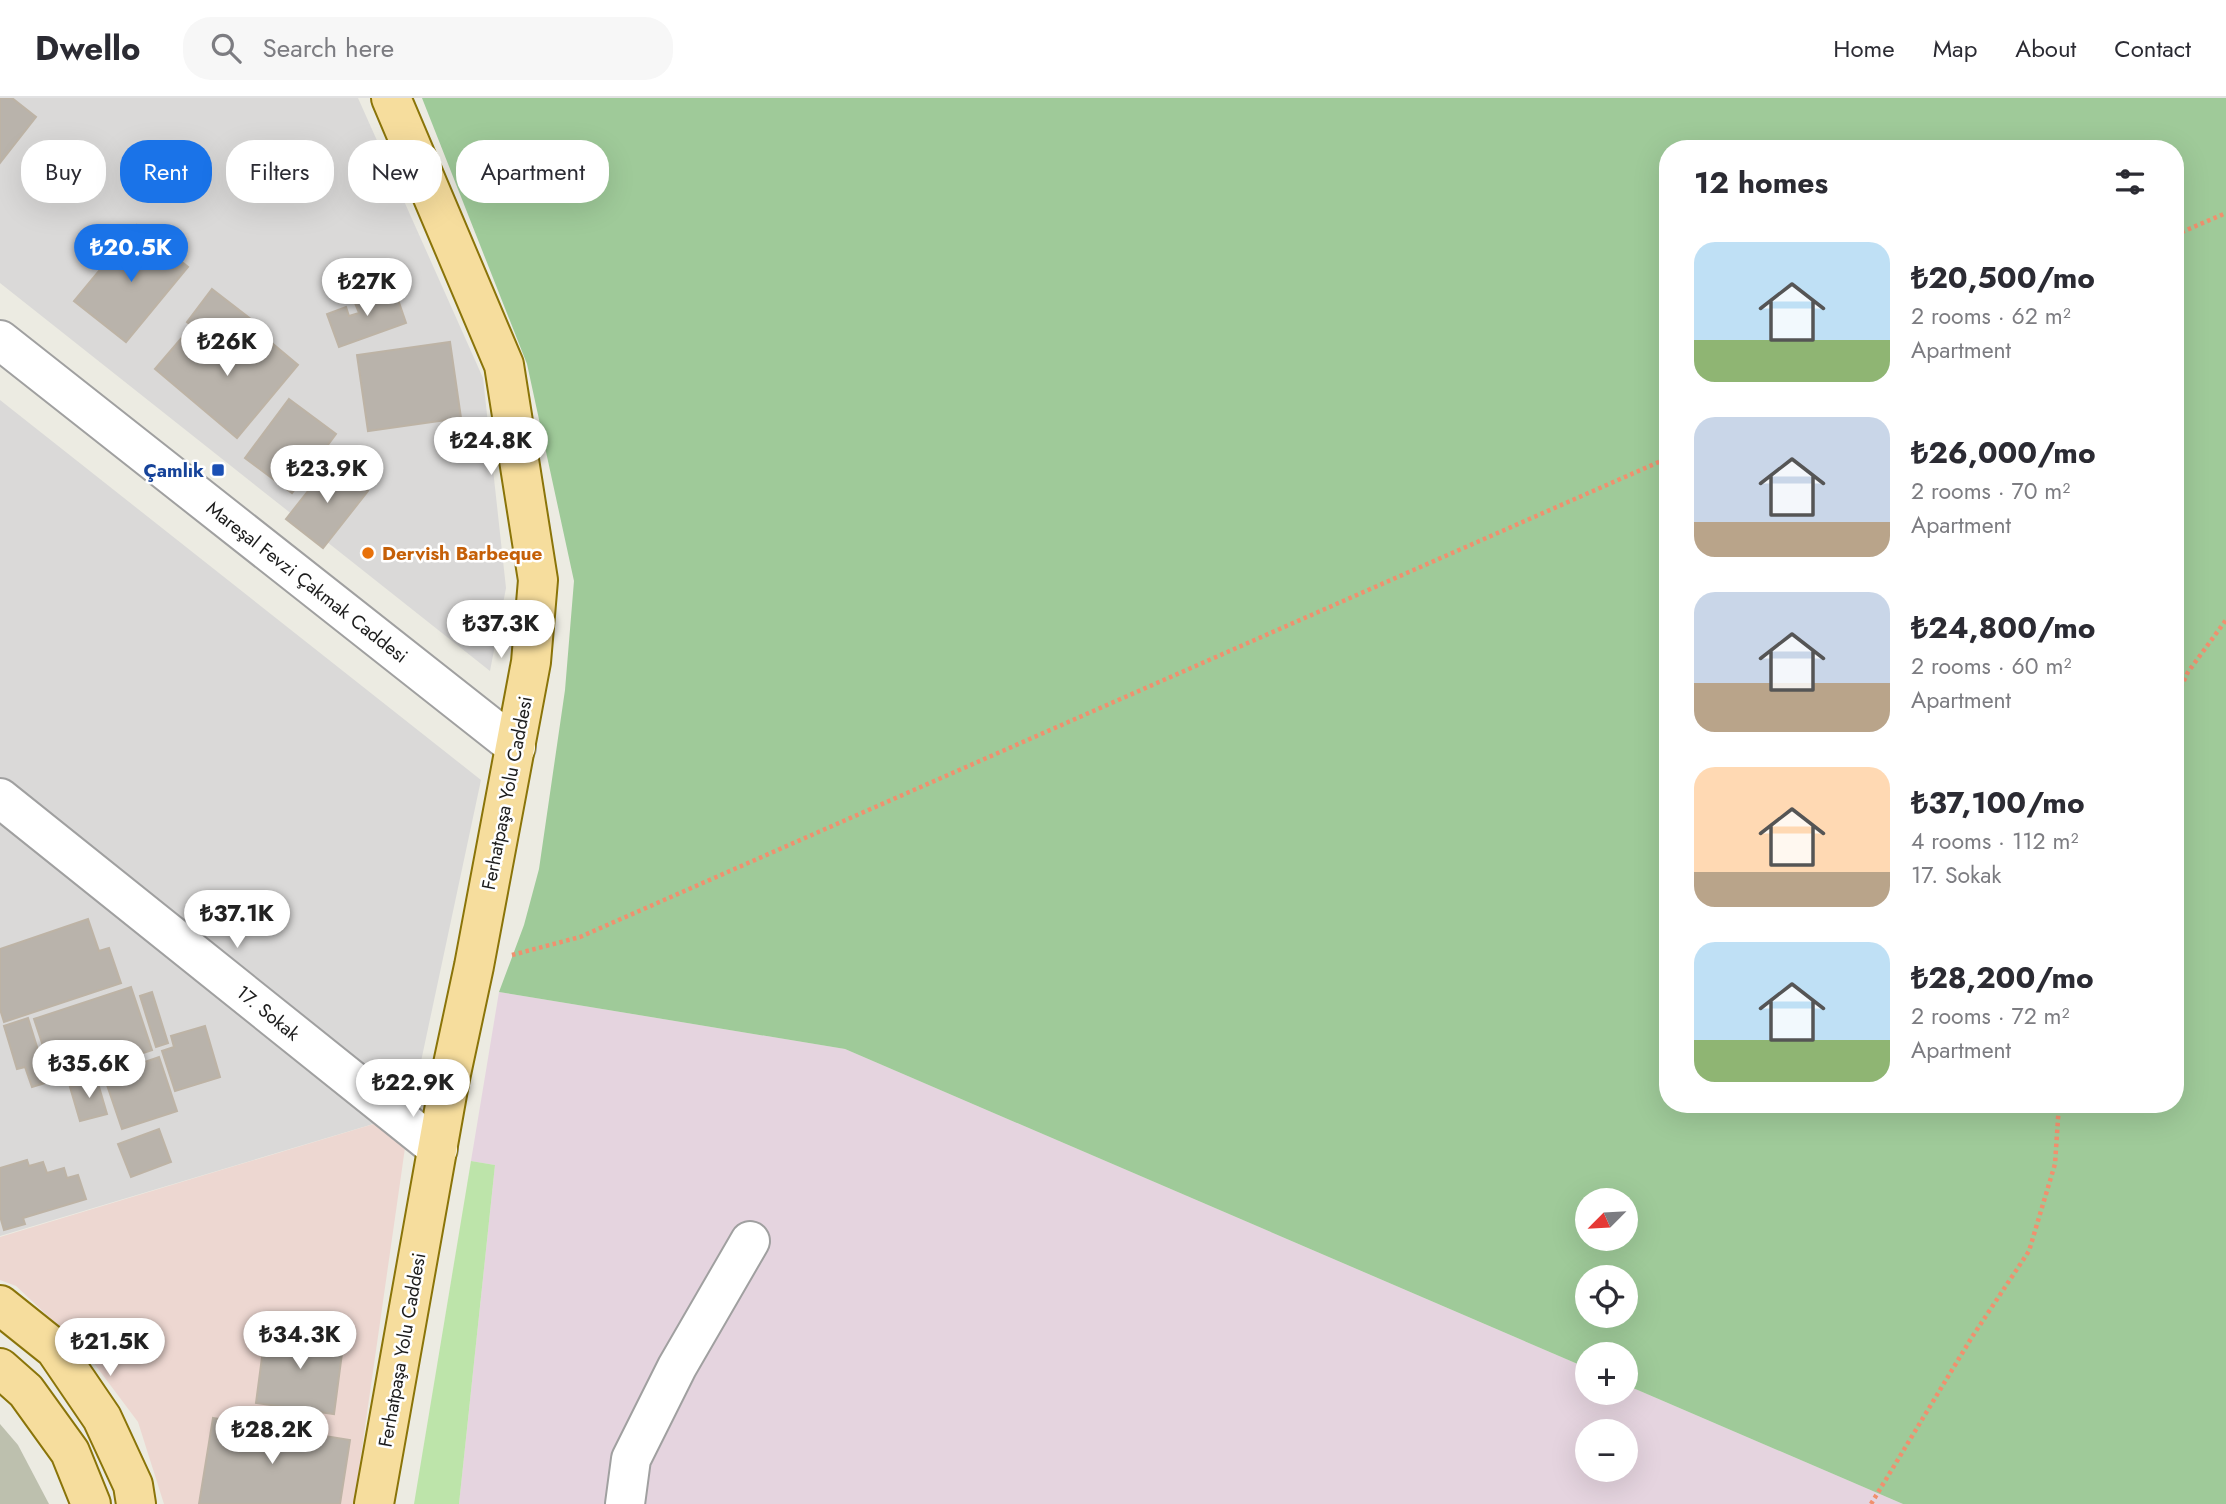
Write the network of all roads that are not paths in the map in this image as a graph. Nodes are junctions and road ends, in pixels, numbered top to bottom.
1 (391, 98) edge
2 (0, 340) edge
3 (516, 747) junction
4 (0, 798) edge
5 (438, 1149) junction
6 (750, 1241) dead end
7 (0, 1305) edge
8 (0, 1368) edge
9 (90, 1504) edge
10 (136, 1504) edge
11 (374, 1504) edge
12 (625, 1504) edge

1 - 3 main road, Ferhatpaşa Yolu Caddesi
2 - 3 street, Mareşal Fevzi Çakmak Caddesi
3 - 5 main road, Ferhatpaşa Yolu Caddesi
4 - 5 street, 17. Sokak
5 - 11 main road, Ferhatpaşa Yolu Caddesi
6 - 12 street
7 - 10 main road
8 - 9 main road

